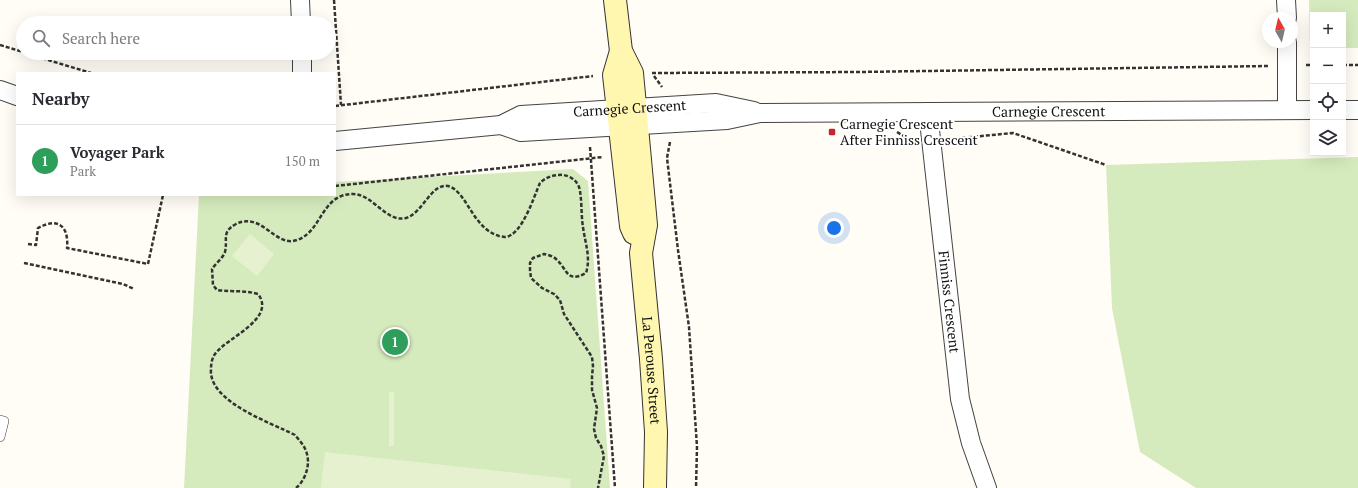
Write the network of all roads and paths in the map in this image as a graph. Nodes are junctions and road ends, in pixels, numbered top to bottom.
1 (300, 0) edge
2 (334, 0) edge
3 (615, 0) edge
4 (1286, 0) edge
5 (1286, 12) edge
6 (301, 16) edge
7 (335, 16) edge
8 (336, 30) edge
9 (0, 45) edge
10 (1287, 48) edge
11 (16, 50) edge
12 (47, 60) edge
13 (302, 60) edge
14 (1310, 65) edge
15 (1346, 65) edge
16 (1358, 65) edge
17 (1287, 66) junction
18 (88, 72) edge
19 (302, 72) edge
20 (652, 73) dead end
21 (596, 76) dead end
22 (0, 90) edge
23 (16, 96) edge
24 (341, 105) junction
25 (336, 106) edge
26 (1287, 110) junction
27 (1310, 110) edge
28 (1346, 110) edge
29 (1358, 110) edge
30 (928, 112) junction
31 (627, 117) junction
32 (891, 128) dead end
33 (670, 138) dead end
34 (965, 138) dead end
35 (336, 141) edge
36 (914, 147) dead end
37 (1106, 165) dead end
38 (336, 186) edge
39 (163, 196) edge
40 (28, 244) dead end
41 (24, 263) dead end
42 (134, 289) dead end
43 (0, 420) edge
44 (0, 436) edge
45 (296, 488) edge
46 (598, 488) edge
47 (615, 488) edge
48 (655, 488) edge
49 (696, 488) edge
50 (987, 488) edge

1 - 6 street
2 - 7 path
3 - 31 street, La Perouse Street
4 - 5 street
8 - 24 path
9 - 11 path
10 - 17 street
12 - 18 path
13 - 19 street
14 - 17 path
15 - 16 path
17 - 20 path
17 - 26 street
21 - 24 path
22 - 23 street
24 - 25 path
26 - 27 street, Carnegie Crescent
26 - 30 street, Carnegie Crescent
28 - 29 street
30 - 31 street, Carnegie Crescent
30 - 50 street, Finniss Crescent
31 - 35 street, Carnegie Crescent
31 - 48 street, La Perouse Street
32 - 36 path
33 - 49 path
34 - 37 path
38 - 47 path
39 - 40 path
41 - 42 path
43 - 44 lane
45 - 46 path

